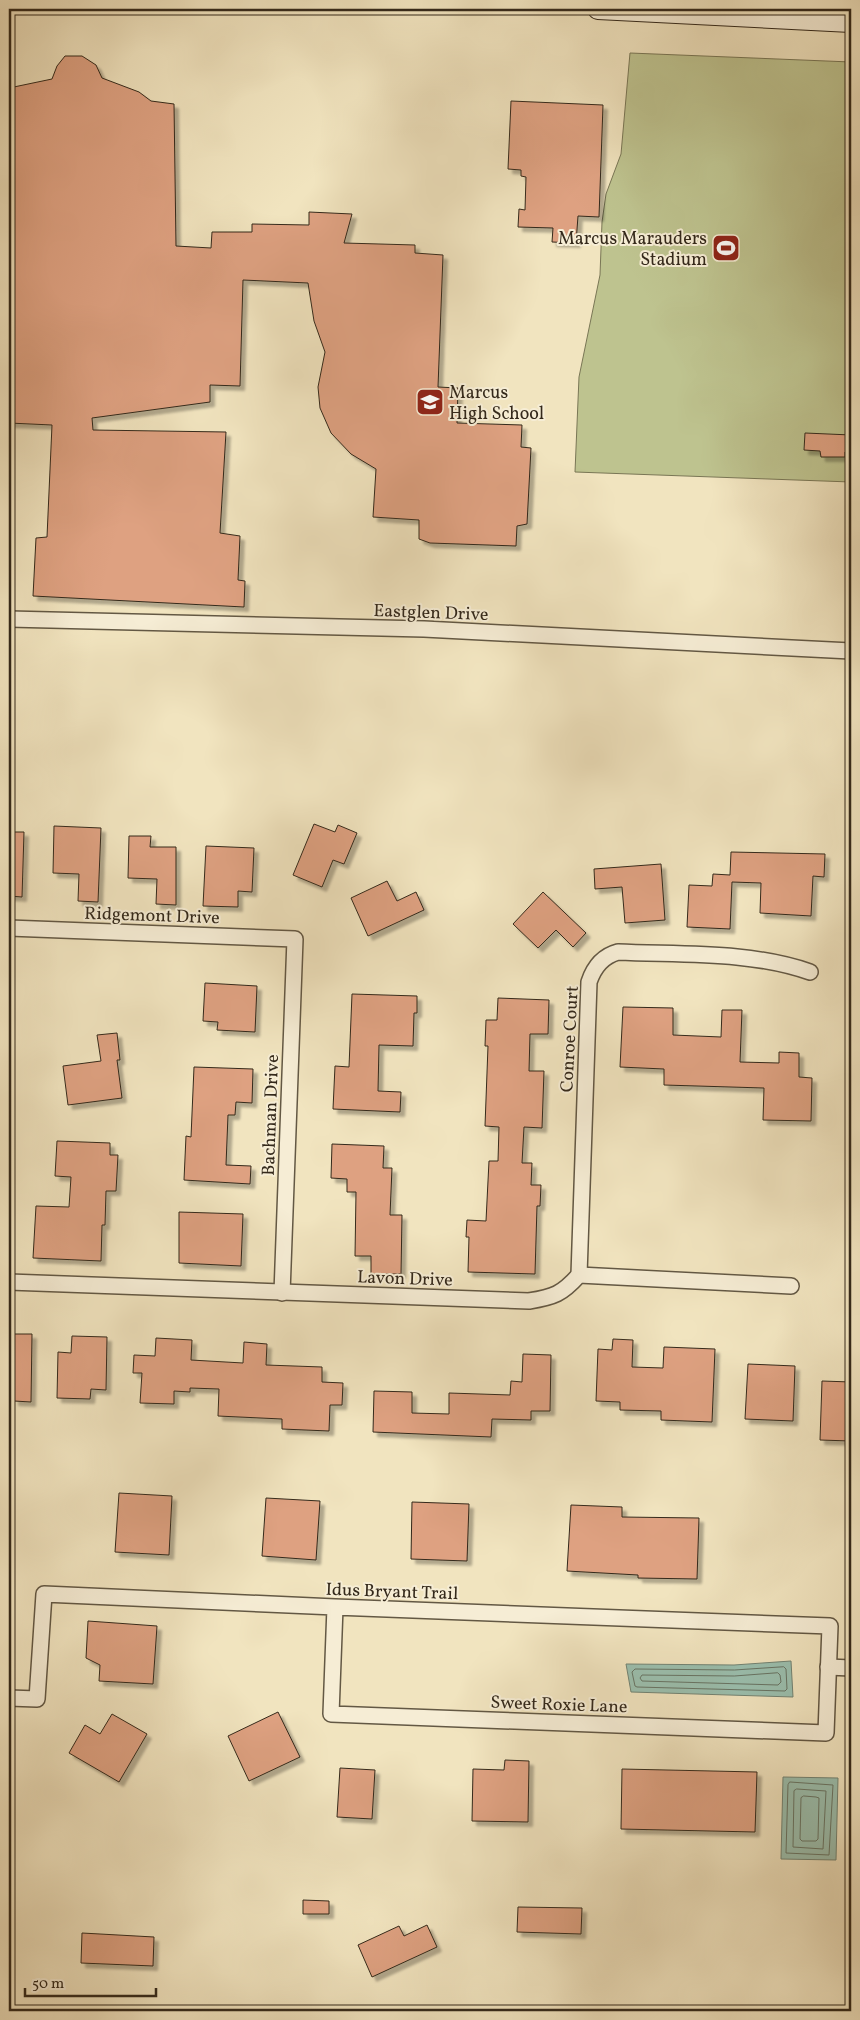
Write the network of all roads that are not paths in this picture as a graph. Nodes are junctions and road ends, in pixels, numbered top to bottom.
1 (598, 9) edge
2 (851, 22) edge
3 (9, 619) edge
4 (851, 651) edge
5 (9, 928) edge
6 (295, 939) joint
7 (810, 972) dead end
8 (579, 1274) junction
9 (9, 1282) edge
10 (791, 1286) dead end
11 (282, 1292) junction
12 (335, 1608) junction
13 (828, 1668) junction
14 (851, 1668) edge
15 (9, 1698) edge

1 - 2 main road
3 - 4 street, Eastglen Drive
5 - 6 street, Ridgemont Drive
6 - 11 street, Bachman Drive
7 - 8 street, Conroe Court
8 - 10 street
8 - 11 street, Lavon Drive
9 - 11 street, Lavon Drive
12 - 13 street, Idus Bryant Trail
12 - 13 street, Sweet Roxie Lane
12 - 15 street, Idus Bryant Trail
13 - 14 street

